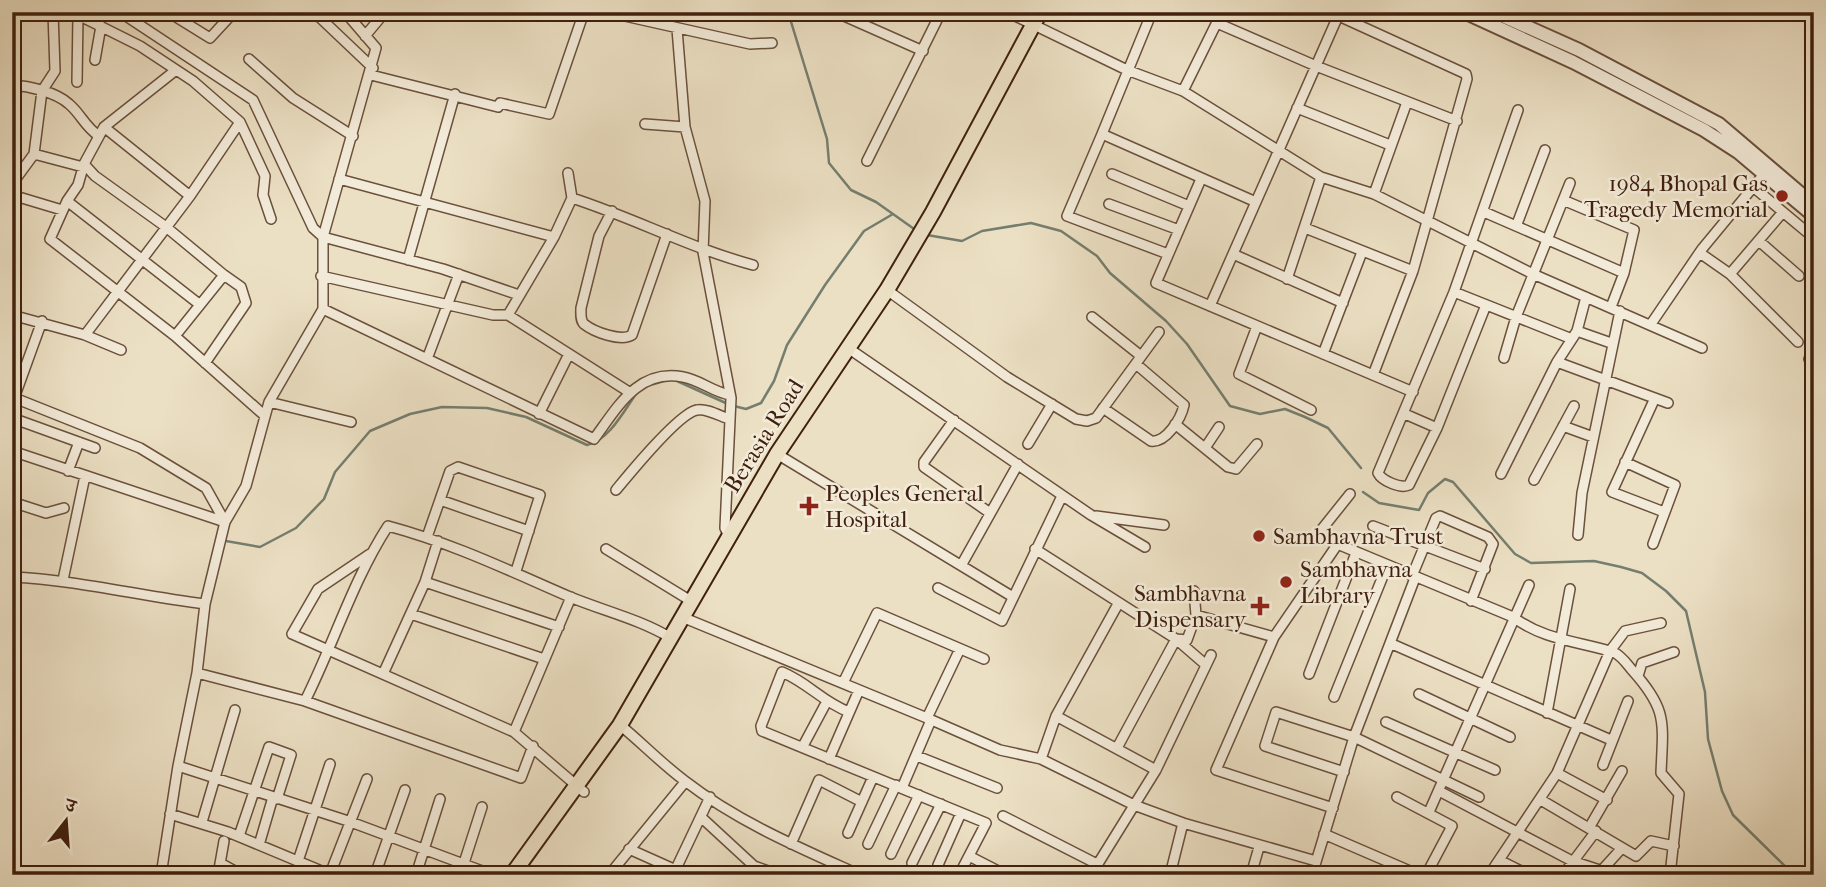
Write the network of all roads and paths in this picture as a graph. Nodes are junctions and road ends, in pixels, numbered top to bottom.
1 (55, 12) edge
2 (120, 12) edge
3 (168, 12) edge
4 (188, 12) edge
5 (234, 12) edge
6 (314, 12) edge
7 (345, 12) edge
8 (385, 12) edge
9 (584, 12) edge
10 (607, 12) edge
11 (835, 12) edge
12 (941, 12) edge
13 (1007, 12) edge
14 (1049, 12) edge
15 (1152, 12) edge
16 (1222, 12) edge
17 (1464, 12) edge
18 (1334, 14) edge
19 (78, 15) junction
20 (1490, 15) edge
21 (181, 21) junction
22 (1038, 22) edge
23 (1513, 22) edge
24 (1217, 23) junction
25 (101, 26) junction
26 (677, 29) junction
27 (365, 36) junction
28 (772, 43) dead end
29 (923, 51) junction
30 (95, 60) dead end
31 (249, 60) dead end
32 (1316, 66) junction
33 (176, 70) junction
34 (1126, 70) junction
35 (372, 71) junction
36 (77, 82) dead end
37 (12, 85) edge
38 (41, 91) junction
39 (1183, 91) junction
40 (455, 94) junction
41 (1407, 102) junction
42 (1297, 108) junction
43 (1518, 110) dead end
44 (1457, 121) junction
45 (240, 122) junction
46 (645, 124) dead end
47 (685, 127) junction
48 (101, 131) junction
49 (1102, 134) junction
50 (353, 136) junction
51 (1390, 145) junction
52 (1278, 149) junction
53 (1545, 150) dead end
54 (34, 154) junction
55 (867, 161) dead end
56 (83, 166) junction
57 (568, 173) dead end
58 (1112, 174) dead end
59 (1763, 174) junction
60 (1321, 177) junction
61 (1201, 178) junction
62 (338, 179) junction
63 (1570, 183) dead end
64 (12, 184) edge
65 (1752, 186) junction
66 (1374, 194) junction
67 (12, 195) edge
68 (190, 196) junction
69 (572, 198) junction
70 (67, 201) junction
71 (424, 201) junction
72 (1563, 201) junction
73 (1256, 202) junction
74 (1109, 204) dead end
75 (1814, 205) edge
76 (1189, 206) junction
77 (62, 211) junction
78 (612, 211) junction
79 (1484, 212) junction
80 (1783, 212) junction
81 (1814, 216) edge
82 (271, 219) dead end
83 (1428, 221) junction
84 (1517, 224) junction
85 (166, 226) junction
86 (1305, 228) junction
87 (1179, 230) junction
88 (667, 234) junction
89 (323, 237) junction
90 (554, 237) junction
91 (1548, 238) junction
92 (1814, 238) edge
93 (1759, 241) junction
94 (1470, 243) junction
95 (703, 252) junction
96 (1362, 252) junction
97 (1700, 253) junction
98 (1168, 254) junction
99 (1233, 254) junction
100 (141, 258) junction
101 (408, 260) junction
102 (752, 265) dead end
103 (1413, 271) junction
104 (1624, 272) junction
105 (459, 274) junction
106 (1533, 274) junction
107 (1730, 274) junction
108 (224, 275) junction
109 (321, 276) junction
110 (1800, 276) dead end
111 (1287, 279) junction
112 (116, 290) junction
113 (1454, 292) junction
114 (891, 293) junction
115 (519, 295) junction
116 (1586, 297) junction
117 (1343, 303) junction
118 (199, 304) junction
119 (449, 305) junction
120 (1486, 305) junction
121 (1210, 306) junction
122 (323, 309) junction
123 (1615, 309) junction
124 (508, 315) junction
125 (12, 316) edge
126 (1092, 317) dead end
127 (1516, 317) junction
128 (42, 321) junction
129 (1651, 324) junction
130 (1256, 326) junction
131 (1159, 332) dead end
132 (85, 335) junction
133 (1574, 335) junction
134 (175, 336) junction
135 (1798, 342) dead end
136 (1611, 343) junction
137 (1702, 348) dead end
138 (121, 351) dead end
139 (852, 351) junction
140 (569, 354) junction
141 (1323, 354) junction
142 (1504, 358) dead end
143 (426, 359) junction
144 (1138, 360) junction
145 (1557, 362) junction
146 (205, 363) junction
147 (1373, 375) junction
148 (1604, 379) junction
149 (629, 391) junction
150 (1413, 392) junction
151 (731, 396) junction
152 (1655, 398) junction
153 (13, 400) edge
154 (269, 402) junction
155 (1668, 403) dead end
156 (1052, 404) junction
157 (1574, 407) dead end
158 (1103, 408) junction
159 (1311, 410) dead end
160 (539, 414) junction
161 (1405, 414) junction
162 (264, 415) junction
163 (729, 415) junction
164 (12, 418) edge
165 (954, 419) junction
166 (351, 422) dead end
167 (1175, 424) junction
168 (1563, 426) junction
169 (1219, 427) dead end
170 (1437, 428) junction
171 (1593, 437) junction
172 (79, 442) junction
173 (1028, 444) dead end
174 (1257, 444) dead end
175 (95, 448) dead end
176 (1205, 448) junction
177 (12, 452) edge
178 (781, 456) junction
179 (1625, 461) junction
180 (1018, 464) junction
181 (68, 471) junction
182 (1501, 474) dead end
183 (85, 476) junction
184 (1534, 480) dead end
185 (616, 490) dead end
186 (1350, 494) dead end
187 (1062, 496) junction
188 (440, 500) junction
189 (12, 502) edge
190 (64, 508) dead end
191 (1664, 512) junction
192 (990, 513) junction
193 (1091, 515) junction
194 (225, 522) junction
195 (1164, 525) dead end
196 (1373, 526) dead end
197 (529, 531) junction
198 (1578, 534) dead end
199 (729, 536) junction
200 (427, 537) junction
201 (438, 541) junction
202 (1653, 544) dead end
203 (1337, 545) junction
204 (1425, 545) junction
205 (1145, 547) dead end
206 (606, 549) dead end
207 (1035, 549) junction
208 (1356, 553) junction
209 (370, 554) junction
210 (962, 564) junction
211 (1387, 566) junction
212 (1485, 569) junction
213 (516, 572) junction
214 (12, 577) edge
215 (1413, 577) junction
216 (63, 580) junction
217 (425, 582) junction
218 (1529, 585) dead end
219 (938, 588) dead end
220 (1570, 589) dead end
221 (1194, 591) dead end
222 (571, 597) junction
223 (1013, 597) junction
224 (691, 601) junction
225 (1471, 601) junction
226 (205, 604) junction
227 (1118, 604) junction
228 (411, 614) junction
229 (1196, 615) junction
230 (1513, 617) junction
231 (686, 619) junction
232 (1661, 623) dead end
233 (559, 627) junction
234 (1274, 637) junction
235 (671, 638) junction
236 (1176, 639) junction
237 (1563, 642) junction
238 (1392, 644) junction
239 (330, 650) junction
240 (959, 651) junction
241 (1610, 652) junction
242 (1674, 652) dead end
243 (1211, 654) dead end
244 (544, 659) junction
245 (984, 659) dead end
246 (786, 661) junction
247 (1206, 665) junction
248 (782, 672) junction
249 (197, 673) junction
250 (383, 674) junction
251 (1309, 674) dead end
252 (1638, 676) junction
253 (843, 683) junction
254 (1485, 683) junction
255 (859, 690) junction
256 (1419, 694) dead end
257 (1334, 697) dead end
258 (305, 701) junction
259 (1628, 701) dead end
260 (826, 703) junction
261 (235, 710) dead end
262 (849, 712) junction
263 (1547, 713) junction
264 (1056, 716) junction
265 (1471, 716) junction
266 (929, 719) junction
267 (1386, 722) dead end
268 (1579, 727) junction
269 (624, 728) junction
270 (514, 732) junction
271 (1354, 737) junction
272 (1510, 737) dead end
273 (1611, 740) junction
274 (533, 746) junction
275 (803, 746) junction
276 (1117, 748) junction
277 (1455, 752) junction
278 (916, 756) junction
279 (829, 759) junction
280 (1041, 759) junction
281 (330, 764) dead end
282 (1603, 765) dead end
283 (178, 766) junction
284 (1156, 770) junction
285 (1494, 770) dead end
286 (1622, 771) dead end
287 (1343, 772) junction
288 (1557, 773) junction
289 (873, 776) junction
290 (215, 778) junction
291 (367, 779) dead end
292 (1443, 780) junction
293 (685, 782) junction
294 (899, 787) junction
295 (997, 788) dead end
296 (581, 789) junction
297 (405, 790) dead end
298 (254, 791) junction
299 (1439, 791) junction
300 (919, 795) junction
301 (710, 797) junction
302 (1397, 797) dead end
303 (1479, 797) dead end
304 (275, 798) junction
305 (440, 799) dead end
306 (1541, 800) junction
307 (1607, 800) junction
308 (862, 802) junction
309 (941, 804) junction
310 (1134, 805) junction
311 (482, 807) dead end
312 (1333, 808) junction
313 (314, 810) junction
314 (1429, 812) junction
315 (961, 813) junction
316 (170, 814) junction
317 (1003, 816) dead end
318 (702, 818) junction
319 (348, 821) junction
320 (202, 822) junction
321 (1184, 824) junction
322 (1592, 830) junction
323 (1518, 831) junction
324 (848, 833) dead end
325 (1324, 834) junction
326 (239, 836) junction
327 (390, 836) junction
328 (224, 841) dead end
329 (791, 844) junction
330 (868, 844) dead end
331 (259, 845) junction
332 (1674, 846) junction
333 (1259, 847) junction
334 (1622, 848) junction
335 (425, 849) junction
336 (629, 849) junction
337 (891, 854) dead end
338 (969, 856) junction
339 (1499, 860) junction
340 (298, 861) junction
341 (1316, 861) junction
342 (1572, 861) junction
343 (220, 863) junction
344 (464, 863) junction
345 (912, 863) dead end
346 (1097, 864) junction
347 (938, 865) dead end
348 (752, 870) edge
349 (1602, 870) junction
350 (674, 872) edge
351 (1405, 872) edge
352 (161, 875) edge
353 (218, 875) edge
354 (242, 875) edge
355 (330, 875) edge
356 (375, 875) edge
357 (416, 875) edge
358 (493, 875) edge
359 (512, 875) edge
360 (524, 875) edge
361 (609, 875) edge
362 (698, 875) edge
363 (779, 875) edge
364 (860, 875) edge
365 (960, 875) edge
366 (1006, 875) edge
367 (1091, 875) edge
368 (1170, 875) edge
369 (1251, 875) edge
370 (1312, 875) edge
371 (1419, 875) edge
372 (1426, 875) edge
373 (1489, 875) edge
374 (1529, 875) edge
375 (1563, 875) edge
376 (1615, 875) edge
377 (1670, 875) edge

1 - 19 street
1 - 38 street
2 - 89 street
3 - 21 street
4 - 21 street
5 - 21 street
6 - 35 street
7 - 27 street
8 - 27 street
9 - 40 street
10 - 26 street
11 - 29 street
12 - 29 street
13 - 22 street
14 - 22 main road, Berasia Road
15 - 34 street
16 - 24 street
17 - 20 street
18 - 32 street
18 - 44 street
19 - 25 street
19 - 36 street
20 - 23 street
22 - 34 street
22 - 114 main road, Berasia Road
23 - 59 street
23 - 75 street
24 - 32 street
24 - 39 street
25 - 30 street
25 - 33 street
26 - 28 street
26 - 47 street
27 - 35 street
29 - 55 street
31 - 50 street
32 - 41 street
32 - 42 street
33 - 45 street
33 - 48 street
34 - 39 street
34 - 49 street
35 - 40 street
35 - 50 street
37 - 38 street
38 - 48 street
38 - 54 street
39 - 52 street
40 - 71 street
41 - 44 street
41 - 51 street
42 - 51 street
42 - 52 street
43 - 79 street
44 - 83 street
45 - 68 street
45 - 82 street
46 - 47 street
47 - 95 street
48 - 56 street
48 - 68 street
49 - 61 street
49 - 98 street
50 - 62 street
51 - 66 street
52 - 60 street
52 - 73 street
53 - 84 street
54 - 56 street
54 - 64 street
56 - 70 street
56 - 85 street
57 - 69 street
58 - 76 street
59 - 65 street
59 - 81 street
60 - 66 street
60 - 86 street
61 - 73 street
61 - 76 street
62 - 71 street
62 - 89 street
63 - 72 street
65 - 80 street
65 - 97 street
66 - 83 street
67 - 77 street
68 - 85 street
69 - 78 street
69 - 90 street
70 - 77 street
70 - 100 street
71 - 90 street
71 - 101 street
72 - 91 street
72 - 104 street
73 - 99 street
74 - 87 street
76 - 87 street
77 - 112 street
78 - 88 street
78 - 88 street
79 - 84 street
79 - 94 street
80 - 92 street
80 - 93 street
83 - 94 street
83 - 103 street
84 - 91 street
85 - 100 street
85 - 108 street
86 - 96 street
86 - 111 street
87 - 98 street
88 - 95 street
89 - 101 street
89 - 109 street
90 - 115 street
91 - 104 street
91 - 106 street
93 - 107 street
93 - 110 street
94 - 106 street
94 - 113 street
95 - 102 street
95 - 151 street
96 - 103 street
96 - 117 street
97 - 107 street
97 - 129 street
98 - 121 street
99 - 111 street
99 - 121 street
100 - 112 street
100 - 118 street
101 - 105 street
103 - 147 street
104 - 123 street
105 - 115 street
105 - 119 street
106 - 116 street
106 - 127 street
107 - 135 street
108 - 118 street
108 - 146 street
109 - 119 street
109 - 122 street
111 - 117 street
112 - 132 street
112 - 134 street
113 - 120 street
113 - 150 street
114 - 139 main road, Berasia Road
114 - 156 street
115 - 124 street
116 - 123 street
116 - 133 street
117 - 141 street
118 - 134 street
119 - 124 street
119 - 143 street
120 - 127 street
120 - 170 street
121 - 130 street
122 - 143 street
122 - 154 street
123 - 129 street
123 - 136 street
124 - 140 street
125 - 128 street
126 - 144 street
127 - 133 street
127 - 142 street
128 - 132 street
128 - 153 street
129 - 137 street
130 - 141 street
130 - 159 street
131 - 144 street
132 - 138 street
133 - 136 street
133 - 145 street
134 - 146 street
136 - 148 street
139 - 165 street
139 - 178 main road, Berasia Road
140 - 149 street
140 - 160 street
141 - 147 street
143 - 160 street
144 - 158 street
144 - 167 street
145 - 148 street
145 - 182 street
146 - 162 street
147 - 150 street
148 - 152 street
148 - 171 street
149 - 151 street
149 - 160 street
150 - 161 street
151 - 163 street
152 - 155 street
152 - 179 street
153 - 194 street
154 - 162 street
154 - 166 street
156 - 158 street
156 - 173 street
157 - 168 street
158 - 167 street
161 - 170 street
161 - 170 street
162 - 194 street
163 - 185 street
163 - 199 street
164 - 172 street
165 - 180 street
165 - 192 street
167 - 176 street
168 - 171 street
168 - 184 street
169 - 176 street
171 - 198 street
172 - 175 street
172 - 181 street
174 - 176 street
177 - 181 street
178 - 199 main road, Berasia Road
178 - 210 street
178 - 231 main road, Berasia Road
179 - 191 street
179 - 191 street
180 - 187 street
180 - 192 street
181 - 183 street
183 - 194 street
183 - 216 street
186 - 203 street
187 - 193 street
187 - 207 street
188 - 197 street
188 - 197 street
188 - 200 street
189 - 190 street
191 - 202 street
192 - 210 street
193 - 195 street
193 - 205 street
194 - 226 street
196 - 204 street
197 - 213 street
199 - 224 main road, Berasia Road
200 - 201 street
200 - 209 street
201 - 213 street
201 - 217 street
203 - 208 street
203 - 234 street
204 - 212 street
204 - 212 street
204 - 215 street
206 - 224 street
207 - 223 street
207 - 227 street
208 - 211 street
208 - 251 street
209 - 239 street
209 - 239 street
210 - 223 street
211 - 215 street
211 - 257 street
212 - 225 street
213 - 222 street
214 - 216 street
215 - 225 street
215 - 238 street
216 - 226 street
217 - 228 street
217 - 233 street
218 - 230 street
219 - 223 street
220 - 237 street
221 - 229 street
222 - 233 street
222 - 235 street
224 - 231 main road, Berasia Road
225 - 230 street
226 - 249 street
227 - 236 street
227 - 264 street
228 - 244 street
228 - 250 street
229 - 234 street
229 - 236 street
230 - 237 street
230 - 254 street
231 - 235 main road, Berasia Road
231 - 246 street
231 - 269 main road, Berasia Road
232 - 241 street
233 - 244 street
234 - 312 street
235 - 269 main road, Berasia Road
236 - 247 street
236 - 276 street
237 - 241 street
237 - 263 street
238 - 254 street
238 - 271 street
239 - 250 street
239 - 258 street
240 - 245 street
240 - 253 street
240 - 266 street
241 - 252 street
241 - 268 street
242 - 252 street
243 - 247 street
244 - 270 street
246 - 248 street
246 - 253 street
247 - 284 street
248 - 260 street
248 - 275 street
249 - 258 street
249 - 283 street
250 - 270 street
252 - 332 street
253 - 255 street
254 - 263 street
254 - 265 street
255 - 262 street
255 - 266 street
256 - 265 street
258 - 274 street
259 - 273 street
260 - 262 street
260 - 275 street
261 - 290 street
262 - 279 street
263 - 268 street
264 - 276 street
264 - 280 street
265 - 272 street
265 - 277 street
266 - 278 street
266 - 280 street
267 - 277 street
268 - 273 street
268 - 288 street
269 - 293 street
269 - 296 main road, Berasia Road
270 - 274 street
271 - 287 street
271 - 287 street
271 - 292 street
273 - 282 street
274 - 296 street
275 - 279 street
276 - 284 street
277 - 285 street
277 - 292 street
278 - 294 street
278 - 295 street
279 - 289 street
280 - 310 street
281 - 313 street
283 - 290 street
283 - 316 street
284 - 310 street
286 - 307 street
287 - 312 street
288 - 306 street
288 - 307 street
289 - 294 street
289 - 308 street
290 - 298 street
290 - 320 street
291 - 319 street
292 - 299 street
292 - 303 street
293 - 301 street
293 - 336 street
294 - 300 street
294 - 330 street
296 - 359 main road, Berasia Road
296 - 360 main road, Berasia Road
297 - 327 street
298 - 304 street
298 - 304 street
298 - 326 street
299 - 314 street
299 - 323 street
300 - 309 street
300 - 337 street
301 - 318 street
301 - 329 street
302 - 314 street
304 - 313 street
304 - 331 street
305 - 335 street
306 - 322 street
306 - 323 street
307 - 322 street
308 - 324 street
308 - 329 street
309 - 315 street
309 - 345 street
310 - 321 street
310 - 346 street
311 - 344 street
312 - 325 street
313 - 319 street
313 - 340 street
314 - 372 street
315 - 338 street
315 - 347 street
316 - 320 street
316 - 352 street
317 - 346 street
318 - 348 street
318 - 350 street
319 - 327 street
319 - 355 street
320 - 326 street
321 - 333 street
321 - 368 street
322 - 334 street
322 - 342 street
323 - 339 street
323 - 342 street
325 - 341 street
325 - 351 street
326 - 331 street
327 - 335 street
327 - 356 street
328 - 343 street
329 - 364 street
331 - 340 street
332 - 334 street
332 - 377 street
333 - 341 street
333 - 369 street
334 - 349 street
335 - 344 street
335 - 357 street
336 - 350 street
336 - 361 street
338 - 365 street
338 - 366 street
339 - 373 street
339 - 374 street
340 - 355 street
341 - 370 street
342 - 349 street
342 - 375 street
343 - 353 street
343 - 354 street
344 - 358 street
346 - 367 street
348 - 363 street
349 - 376 street
350 - 362 street
351 - 371 street

